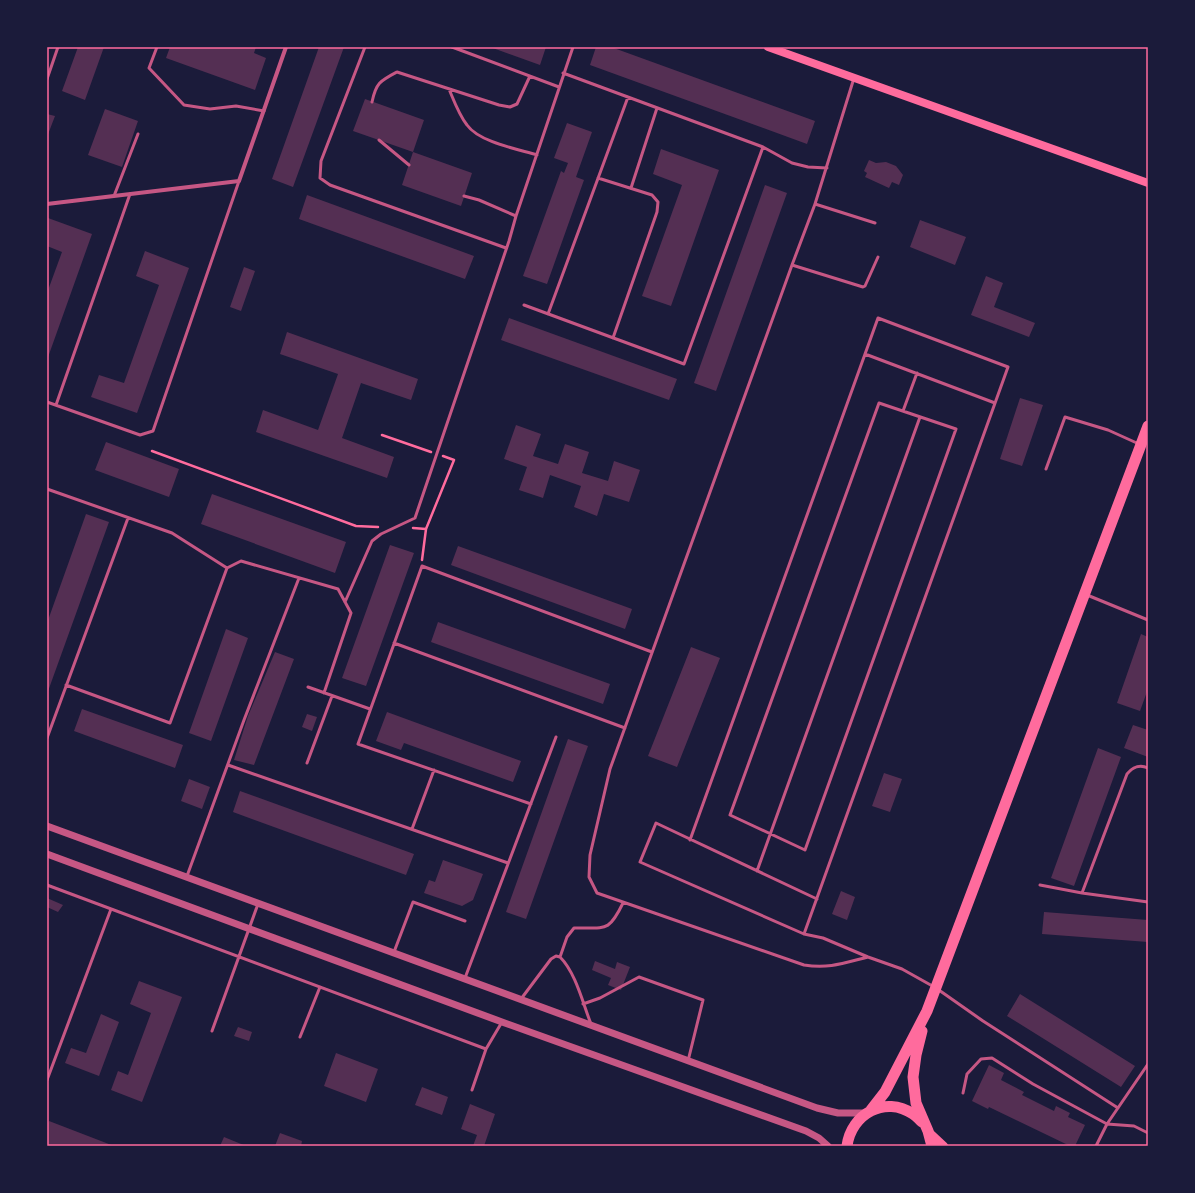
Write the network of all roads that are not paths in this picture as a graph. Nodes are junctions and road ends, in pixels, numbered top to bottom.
1 (58, 47) edge
2 (157, 47) edge
3 (286, 47) edge
4 (365, 47) edge
5 (452, 47) edge
6 (573, 47) edge
7 (768, 47) edge
8 (563, 73) junction
9 (530, 76) junction
10 (854, 77) junction
11 (47, 79) edge
12 (559, 87) junction
13 (449, 89) junction
14 (628, 97) junction
15 (372, 102) dead end
16 (657, 108) junction
17 (264, 111) junction
18 (138, 134) dead end
19 (380, 140) dead end
20 (763, 147) junction
21 (537, 155) junction
22 (409, 165) dead end
23 (826, 168) junction
24 (598, 178) junction
25 (239, 181) junction
26 (1148, 183) edge
27 (631, 188) junction
28 (130, 194) junction
29 (114, 196) junction
30 (464, 196) dead end
31 (47, 204) edge
32 (815, 204) junction
33 (516, 216) junction
34 (874, 223) dead end
35 (506, 248) junction
36 (878, 257) dead end
37 (792, 265) junction
38 (524, 305) dead end
39 (548, 314) junction
40 (613, 338) junction
41 (865, 354) junction
42 (917, 373) junction
43 (47, 402) edge
44 (996, 403) junction
45 (56, 405) junction
46 (903, 411) junction
47 (920, 417) junction
48 (1148, 426) edge
49 (1141, 444) junction
50 (1046, 469) dead end
51 (47, 489) edge
52 (128, 518) junction
53 (227, 568) junction
54 (299, 578) junction
55 (1084, 595) junction
56 (345, 602) junction
57 (1148, 620) edge
58 (394, 643) junction
59 (652, 652) junction
60 (66, 685) junction
61 (308, 687) dead end
62 (324, 693) junction
63 (332, 696) junction
64 (370, 709) junction
65 (625, 728) junction
66 (556, 737) dead end
67 (47, 738) edge
68 (307, 762) dead end
69 (228, 765) junction
70 (1148, 768) edge
71 (434, 770) junction
72 (531, 804) junction
73 (47, 826) edge
74 (412, 829) junction
75 (770, 834) junction
76 (690, 840) junction
77 (47, 854) edge
78 (508, 863) junction
79 (757, 871) junction
80 (187, 878) junction
81 (47, 885) edge
82 (1040, 885) dead end
83 (1082, 893) junction
84 (817, 899) junction
85 (1148, 902) edge
86 (623, 903) junction
87 (258, 904) junction
88 (111, 909) junction
89 (465, 922) dead end
90 (250, 929) junction
91 (804, 934) junction
92 (394, 954) junction
93 (240, 957) junction
94 (560, 957) junction
95 (868, 958) junction
96 (464, 980) junction
97 (320, 987) junction
98 (936, 988) junction
99 (520, 1000) junction
100 (583, 1004) junction
101 (927, 1010) junction
102 (502, 1022) junction
103 (591, 1026) junction
104 (212, 1031) dead end
105 (300, 1037) dead end
106 (486, 1049) junction
107 (688, 1061) junction
108 (1148, 1064) edge
109 (47, 1080) edge
110 (472, 1090) dead end
111 (964, 1093) dead end
112 (1118, 1108) junction
113 (868, 1112) junction
114 (1107, 1124) junction
115 (926, 1128) junction
116 (1148, 1133) edge
117 (828, 1146) edge
118 (847, 1146) edge
119 (932, 1146) edge
120 (944, 1146) edge
121 (1096, 1146) edge

1 - 11 lane
2 - 17 lane
3 - 17 street
4 - 35 lane
5 - 9 lane
6 - 8 lane
7 - 10 main road
8 - 12 lane
8 - 14 lane
9 - 12 lane
9 - 13 lane
10 - 23 lane
10 - 26 main road
12 - 21 lane
13 - 15 lane
13 - 21 lane
14 - 16 lane
14 - 24 lane
16 - 20 lane
16 - 27 lane
17 - 25 street
18 - 29 lane
19 - 22 lane
20 - 23 lane
20 - 40 lane
21 - 33 lane
23 - 32 lane
24 - 27 lane
24 - 39 lane
25 - 28 street
25 - 45 lane
27 - 40 lane
28 - 29 street
28 - 45 lane
29 - 31 street
30 - 33 lane
32 - 34 lane
32 - 37 lane
33 - 35 lane
35 - 56 lane
36 - 37 lane
37 - 59 lane
38 - 39 lane
39 - 40 lane
41 - 42 lane
41 - 44 lane
41 - 76 lane
42 - 44 lane
42 - 46 lane
43 - 45 lane
44 - 84 lane
46 - 47 lane
46 - 75 lane
47 - 75 lane
47 - 75 lane
48 - 49 highway
49 - 50 lane
49 - 55 highway
51 - 52 lane
52 - 53 lane
52 - 60 lane
53 - 54 lane
53 - 60 lane
54 - 56 lane
54 - 69 lane
55 - 57 lane
55 - 98 highway
56 - 62 lane
58 - 59 lane
58 - 64 lane
58 - 65 lane
59 - 65 lane
60 - 67 lane
61 - 62 lane
62 - 63 lane
63 - 64 lane
63 - 68 lane
64 - 71 lane
65 - 86 lane
66 - 72 lane
69 - 74 lane
69 - 80 lane
70 - 83 lane
71 - 72 lane
71 - 74 lane
72 - 78 lane
73 - 80 street
74 - 78 lane
75 - 79 lane
76 - 79 lane
76 - 91 lane
77 - 90 street
78 - 96 lane
79 - 84 lane
80 - 87 street
81 - 88 lane
82 - 83 lane
83 - 85 lane
84 - 91 lane
86 - 94 lane
86 - 95 lane
87 - 90 lane
87 - 92 street
88 - 93 lane
88 - 109 lane
89 - 92 lane
90 - 93 lane
90 - 102 street
91 - 95 lane
92 - 96 street
93 - 97 lane
93 - 104 lane
94 - 99 lane
94 - 100 lane
95 - 98 lane
96 - 99 street
97 - 105 lane
97 - 106 lane
98 - 101 highway
98 - 112 lane
99 - 103 street
100 - 103 lane
100 - 107 lane
101 - 113 highway
101 - 115 highway
102 - 106 lane
102 - 117 street
103 - 107 street
106 - 110 lane
107 - 113 street
108 - 112 lane
111 - 114 lane
112 - 114 lane
113 - 115 highway
113 - 118 highway
114 - 116 lane
114 - 121 lane
115 - 119 highway
115 - 120 main road

